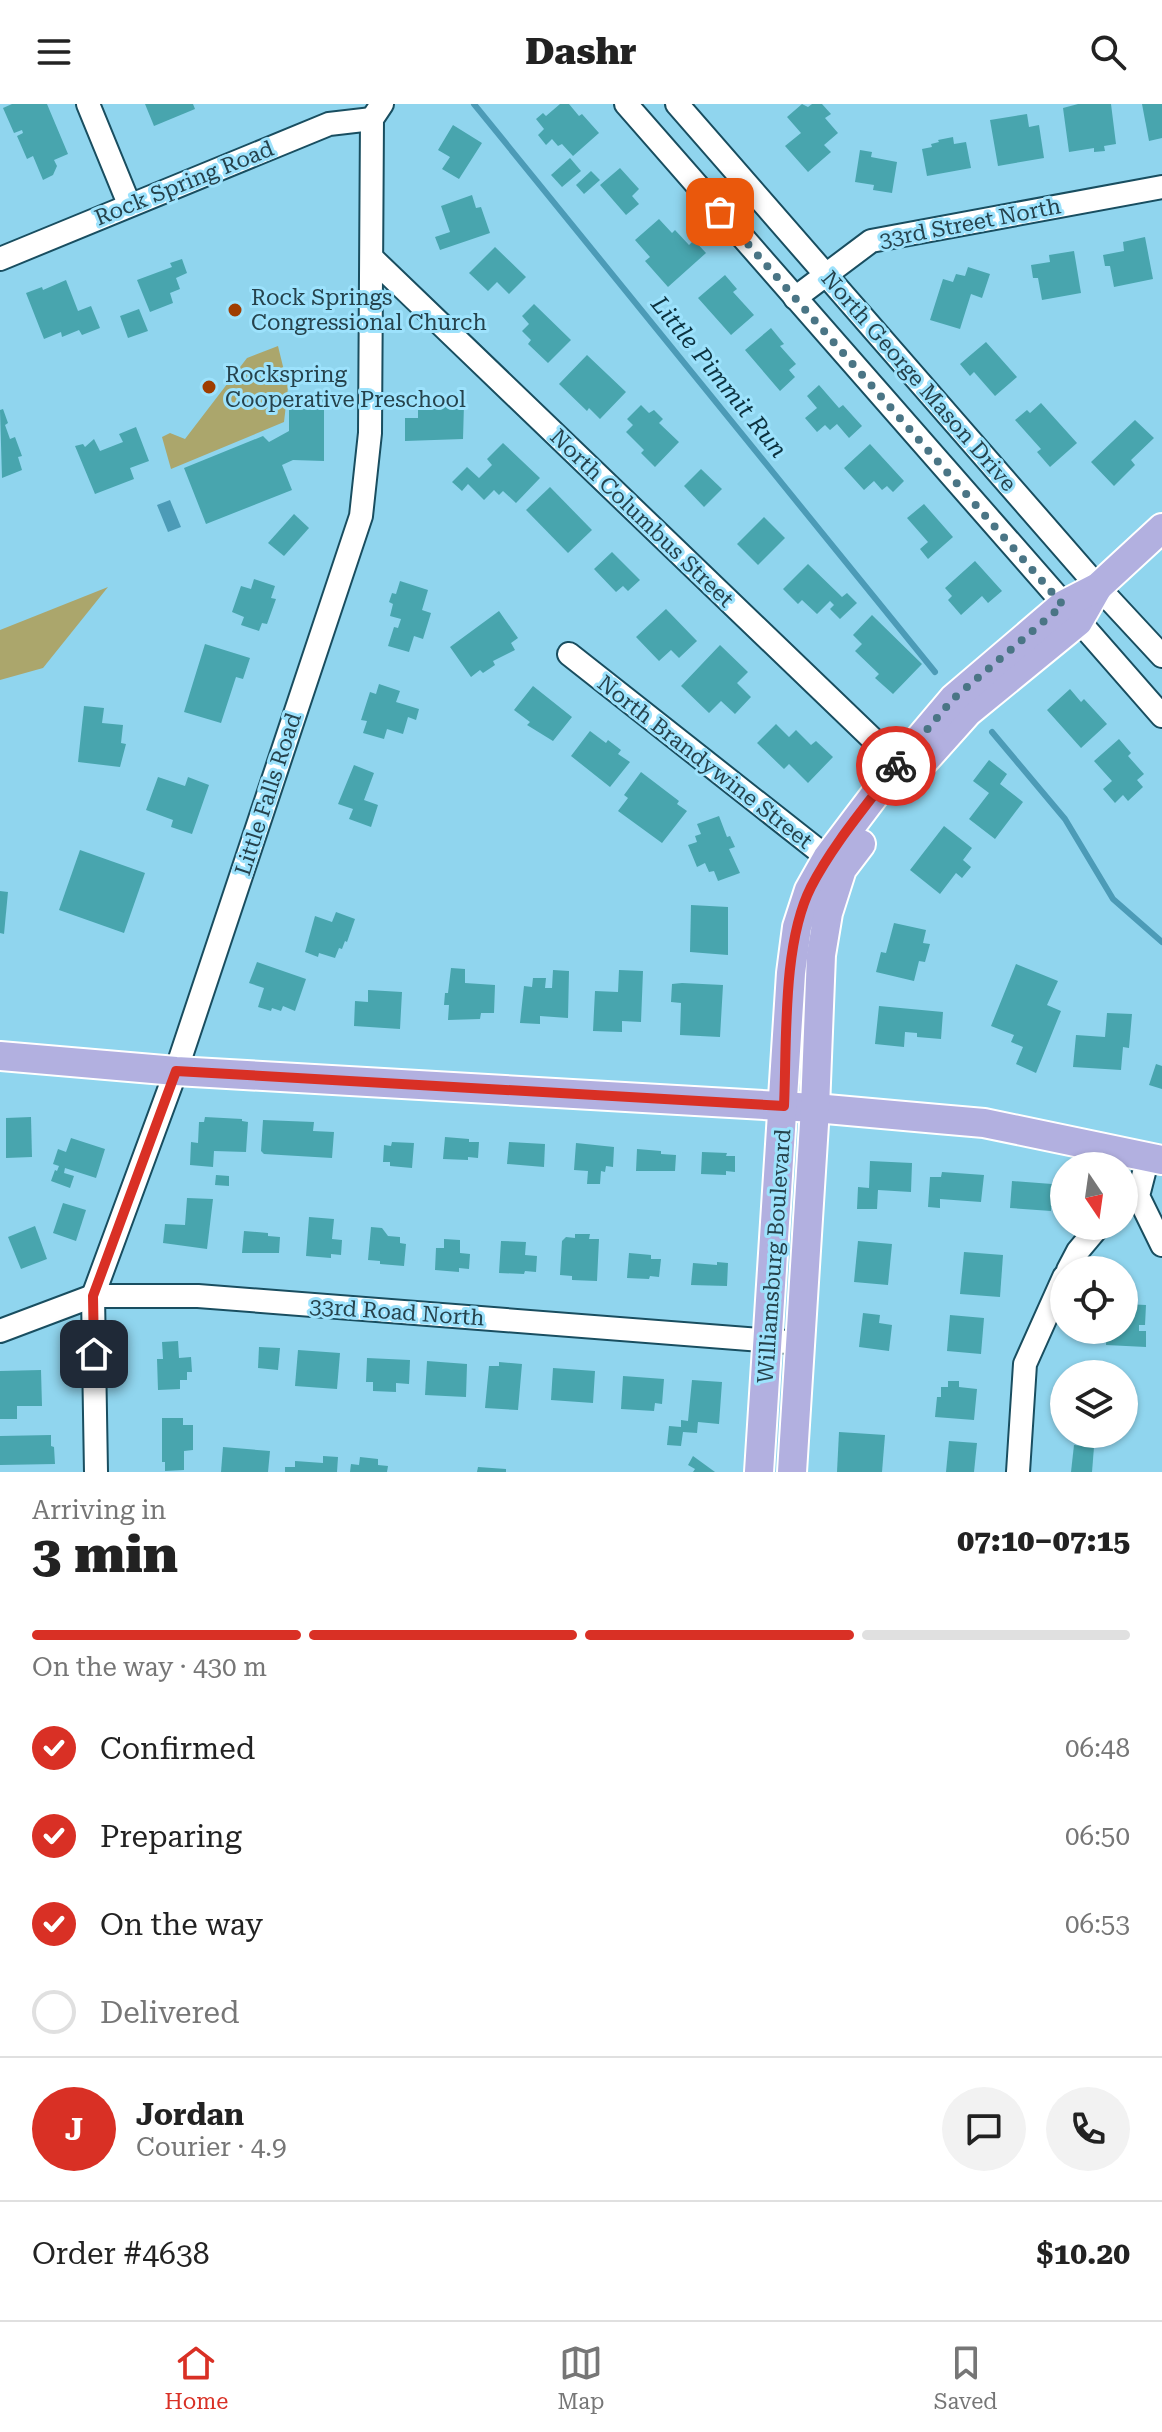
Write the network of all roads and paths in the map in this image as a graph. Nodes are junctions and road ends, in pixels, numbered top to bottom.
1 (88, 104) edge
2 (626, 104) edge
3 (677, 104) edge
4 (377, 112) edge
5 (1162, 187) edge
6 (129, 204) junction
7 (0, 259) edge
8 (373, 259) junction
9 (826, 275) junction
10 (795, 298) junction
11 (1162, 528) edge
12 (1098, 587) junction
13 (1070, 613) junction
14 (569, 654) dead end
15 (1162, 656) edge
16 (1162, 716) edge
17 (905, 770) junction
18 (835, 864) junction
19 (0, 1056) edge
20 (176, 1071) junction
21 (784, 1106) junction
22 (815, 1108) junction
23 (1155, 1159) edge
24 (1138, 1189) edge
25 (1138, 1211) edge
26 (1087, 1240) edge
27 (1162, 1245) edge
28 (1075, 1256) edge
29 (93, 1296) junction
30 (1050, 1308) edge
31 (0, 1331) edge
32 (769, 1341) junction
33 (800, 1343) junction
34 (96, 1472) edge
35 (759, 1472) edge
36 (792, 1472) edge
37 (1018, 1472) edge

1 - 6 street
2 - 10 street, North George Mason Drive
3 - 9 street, North George Mason Drive
4 - 6 street, Rock Spring Road
4 - 8 street, Little Falls Road
5 - 9 street, 33rd Street North
6 - 7 street, Rock Spring Road
8 - 17 street, North Columbus Street
8 - 20 street, Little Falls Road
9 - 10 street, 33rd Street North
9 - 12 street, North George Mason Drive
10 - 13 street, North George Mason Drive
11 - 12 main road, Williamsburg Boulevard
12 - 13 main road, Williamsburg Boulevard
12 - 15 street, North George Mason Drive
13 - 16 street, North George Mason Drive
13 - 17 main road, Williamsburg Boulevard
14 - 18 street, North Brandywine Street
17 - 18 main road, Williamsburg Boulevard
18 - 21 main road, Williamsburg Boulevard
18 - 22 main road, Williamsburg Boulevard
19 - 20 main road
20 - 21 main road
20 - 29 street, Little Falls Road
21 - 22 main road
21 - 32 main road, Williamsburg Boulevard
22 - 23 main road
22 - 33 main road, Williamsburg Boulevard
23 - 24 street
25 - 27 street
26 - 28 street
29 - 31 street, 33rd Road North
29 - 32 street, 33rd Road North
29 - 34 street, Little Falls Road
30 - 37 street
32 - 33 street, 33rd Road North
32 - 35 main road, Williamsburg Boulevard
33 - 36 main road, Williamsburg Boulevard

